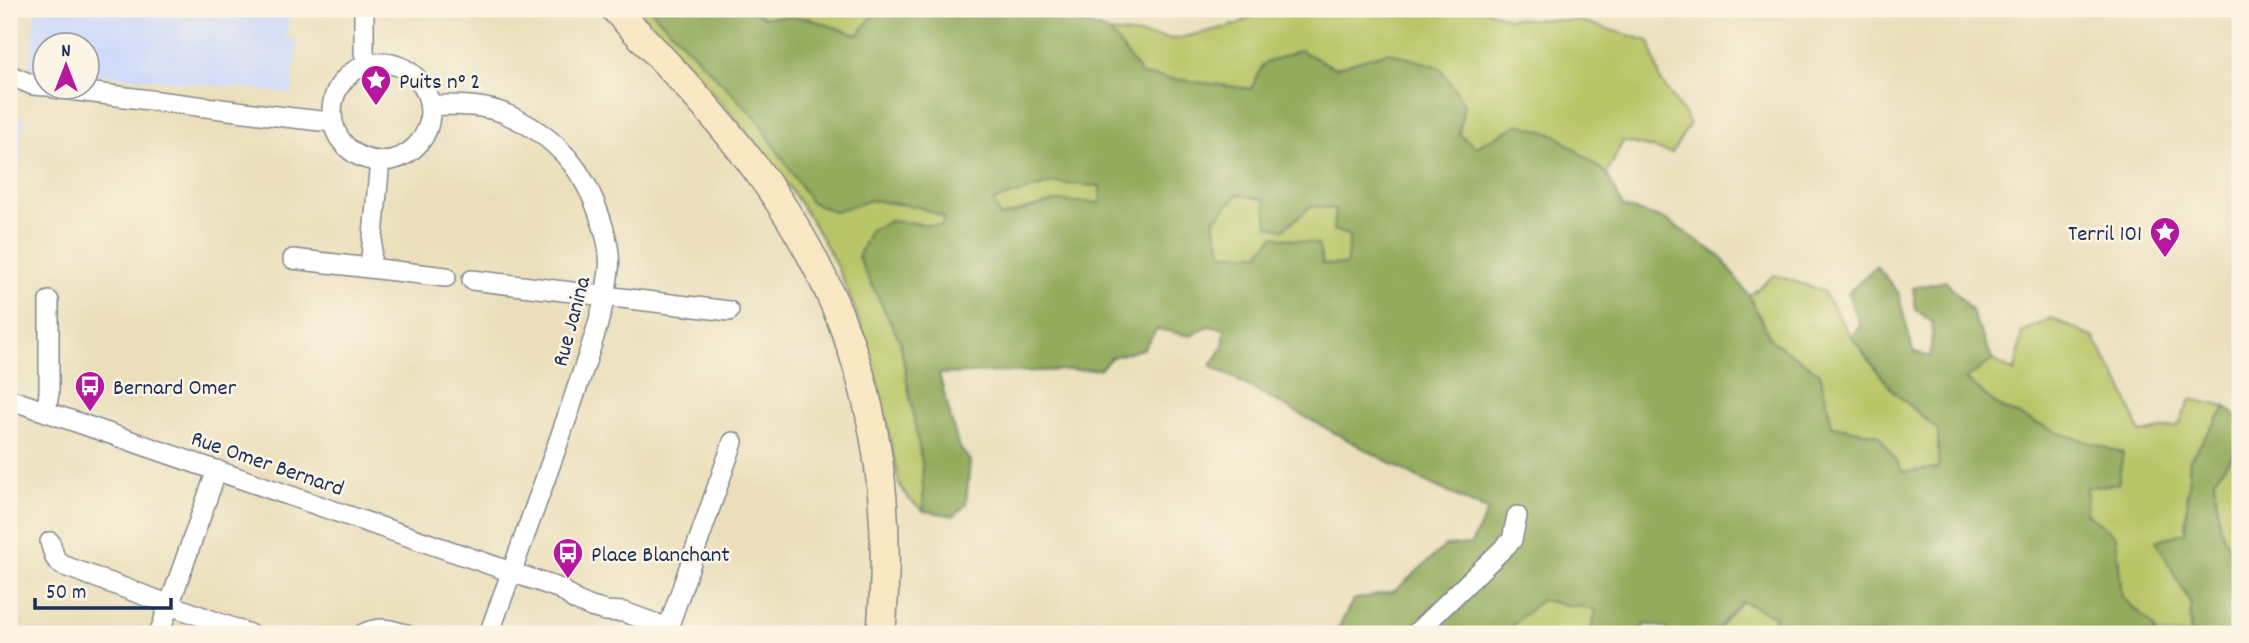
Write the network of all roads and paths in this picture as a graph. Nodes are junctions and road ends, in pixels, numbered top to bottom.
1 (364, 9) edge
2 (615, 9) edge
3 (367, 65) junction
4 (9, 75) edge
5 (32, 85) edge
6 (102, 94) edge
7 (429, 105) junction
8 (332, 120) junction
9 (380, 161) junction
10 (293, 259) dead end
11 (369, 268) junction
12 (446, 277) dead end
13 (472, 280) dead end
14 (604, 297) junction
15 (49, 301) dead end
16 (729, 311) dead end
17 (9, 399) edge
18 (46, 412) junction
19 (733, 442) dead end
20 (217, 470) junction
21 (1517, 516) dead end
22 (50, 542) dead end
23 (512, 572) junction
24 (170, 605) junction
25 (667, 631) edge
26 (159, 634) edge
27 (249, 634) edge
28 (363, 634) edge
29 (405, 634) edge
30 (489, 634) edge
31 (881, 634) edge
32 (1415, 634) edge

1 - 3 street
2 - 31 main road
3 - 7 street
3 - 8 street
4 - 5 street
6 - 8 street
7 - 9 street
7 - 14 street, Rue Janina
8 - 9 street
9 - 11 street
10 - 11 street
11 - 12 street
13 - 14 street
14 - 16 street
14 - 23 street, Rue Janina
15 - 18 street
17 - 18 street, Rue Omer Bernard
18 - 20 street, Rue Omer Bernard
19 - 25 street
20 - 23 street, Rue Omer Bernard
20 - 24 street
21 - 32 street
22 - 24 street
23 - 25 street, Rue Omer Bernard
23 - 30 street, Rue Janina
24 - 26 street
24 - 27 street
28 - 29 street

